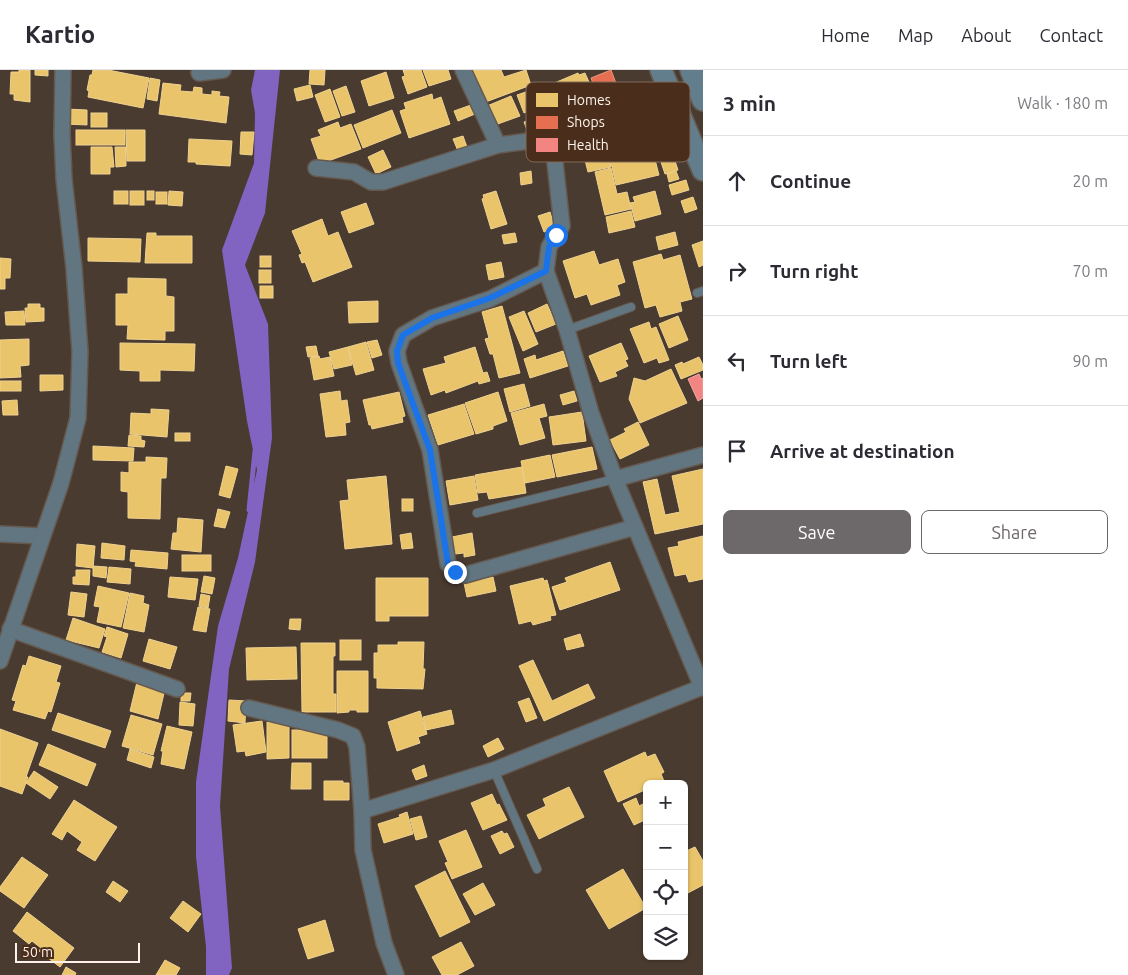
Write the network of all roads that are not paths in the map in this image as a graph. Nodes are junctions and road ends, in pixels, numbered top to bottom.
1 (63, 70) edge
2 (222, 70) edge
3 (462, 70) edge
4 (691, 70) edge
5 (199, 73) dead end
6 (703, 100) edge
7 (690, 139) edge
8 (526, 141) edge
9 (498, 145) junction
10 (555, 162) edge
11 (316, 168) dead end
12 (703, 170) edge
13 (546, 271) junction
14 (632, 307) dead end
15 (567, 330) junction
16 (703, 456) edge
17 (615, 479) junction
18 (477, 513) dead end
19 (635, 527) junction
20 (0, 534) edge
21 (42, 536) junction
22 (10, 629) junction
23 (0, 661) edge
24 (703, 688) edge
25 (177, 690) dead end
26 (249, 708) dead end
27 (494, 770) junction
28 (362, 810) junction
29 (537, 869) dead end
30 (396, 975) edge

1 - 21 street
2 - 5 street
3 - 9 street
4 - 6 main road
7 - 12 main road
8 - 9 street
9 - 11 street
10 - 13 street
13 - 15 street
13 - 19 street
14 - 15 lane
15 - 17 street
16 - 17 street
17 - 18 lane
17 - 19 street
19 - 24 street
20 - 21 street
21 - 22 street
22 - 23 street
22 - 25 street
24 - 27 street
26 - 28 street
27 - 28 street
27 - 29 lane
28 - 30 street

